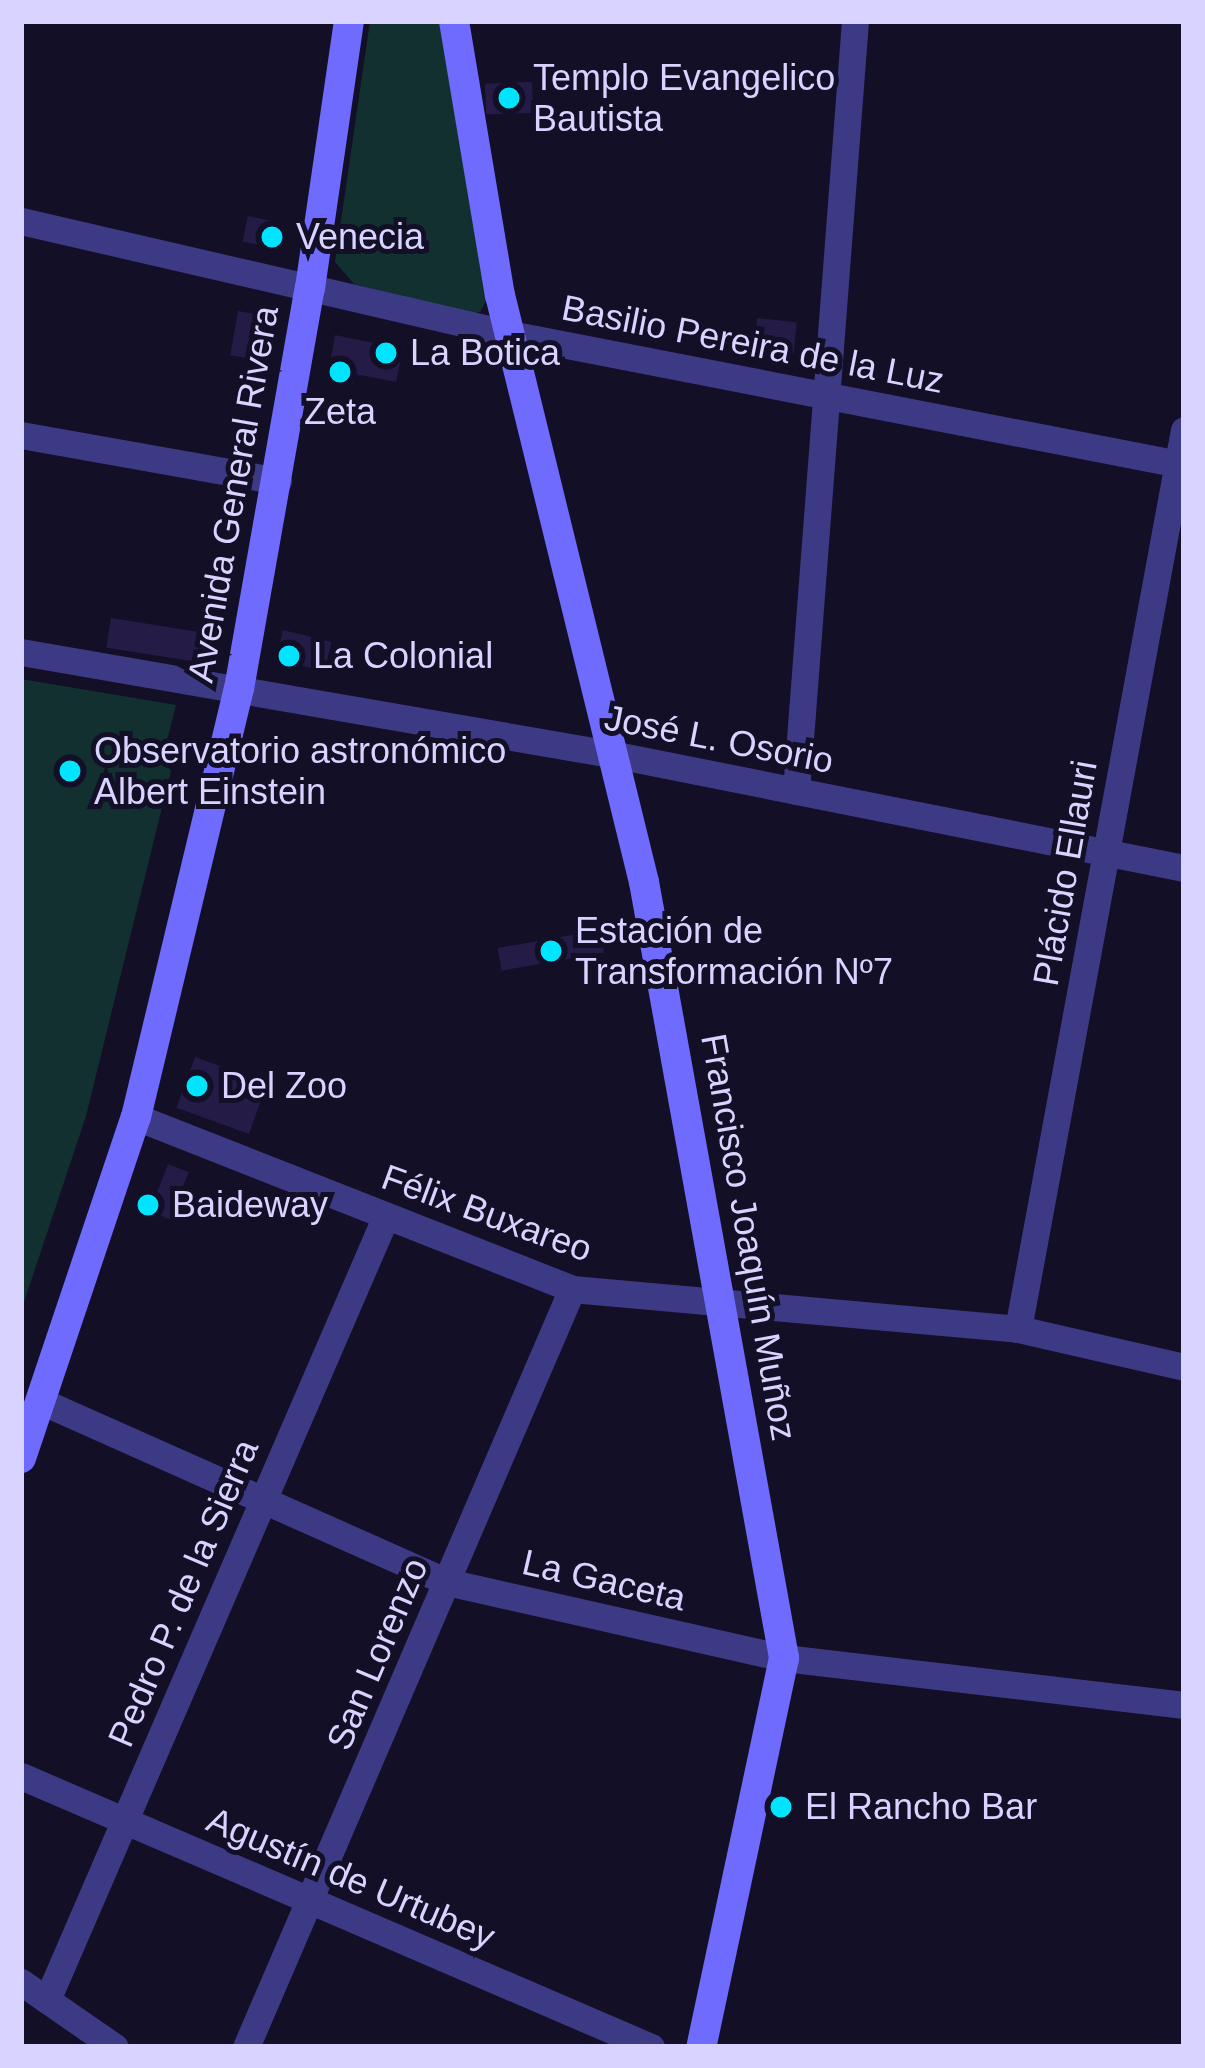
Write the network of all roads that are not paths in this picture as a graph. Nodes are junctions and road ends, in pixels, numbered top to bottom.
1 (349, 21) edge
2 (454, 21) edge
3 (856, 21) edge
4 (21, 221) edge
5 (310, 287) junction
6 (510, 334) junction
7 (826, 393) junction
8 (1184, 430) edge
9 (21, 435) edge
10 (1180, 464) edge
11 (278, 481) junction
12 (21, 652) edge
13 (239, 689) junction
14 (616, 755) junction
15 (796, 791) junction
16 (1106, 853) junction
17 (1184, 868) edge
18 (136, 1117) junction
19 (386, 1216) junction
20 (572, 1289) junction
21 (723, 1300) junction
22 (1018, 1329) junction
23 (1184, 1367) edge
24 (43, 1402) junction
25 (21, 1458) edge
26 (262, 1500) junction
27 (448, 1582) junction
28 (784, 1658) junction
29 (1184, 1705) edge
30 (21, 1776) edge
31 (124, 1820) junction
32 (311, 1899) junction
33 (21, 1982) edge
34 (47, 2000) junction
35 (116, 2047) edge
36 (247, 2047) edge
37 (651, 2047) edge
38 (700, 2047) edge

1 - 5 street, Avenida General Rivera
2 - 6 street, Francisco Joaquín Muñoz
3 - 7 street
4 - 5 street, Basilio Pereira de la Luz
5 - 6 street, Basilio Pereira de la Luz
5 - 11 street, Avenida General Rivera
6 - 7 street, Basilio Pereira de la Luz
6 - 14 street, Francisco Joaquín Muñoz
7 - 10 street, Basilio Pereira de la Luz
7 - 15 street
8 - 10 street, Plácido Ellauri
9 - 11 street
10 - 16 street, Plácido Ellauri
11 - 13 street, Avenida General Rivera
12 - 13 street, José L. Osorio
13 - 14 street, José L. Osorio
13 - 18 street, Avenida General Rivera
14 - 15 street, José L. Osorio
14 - 21 street, Francisco Joaquín Muñoz
15 - 16 street, José L. Osorio
16 - 17 street, José L. Osorio
16 - 22 street, Plácido Ellauri
18 - 19 street, Félix Buxareo
18 - 24 street, Avenida General Rivera
19 - 20 street, Félix Buxareo
19 - 26 street, Pedro P. de la Sierra
20 - 21 street, Félix Buxareo
20 - 27 street, San Lorenzo
21 - 22 street, Félix Buxareo
21 - 28 street, Francisco Joaquín Muñoz
22 - 23 street, Félix Buxareo
24 - 25 street, Avenida General Rivera
24 - 26 street, La Gaceta
26 - 27 street, La Gaceta
26 - 31 street, Pedro P. de la Sierra
27 - 28 street, La Gaceta
27 - 32 street, San Lorenzo
28 - 29 street, La Gaceta
28 - 38 street, Francisco Joaquín Muñoz
30 - 31 street, Agustín de Urtubey
31 - 32 street, Agustín de Urtubey
31 - 34 street, Pedro P. de la Sierra
32 - 36 street, San Lorenzo
32 - 37 street, Agustín de Urtubey
33 - 34 street
34 - 35 street

